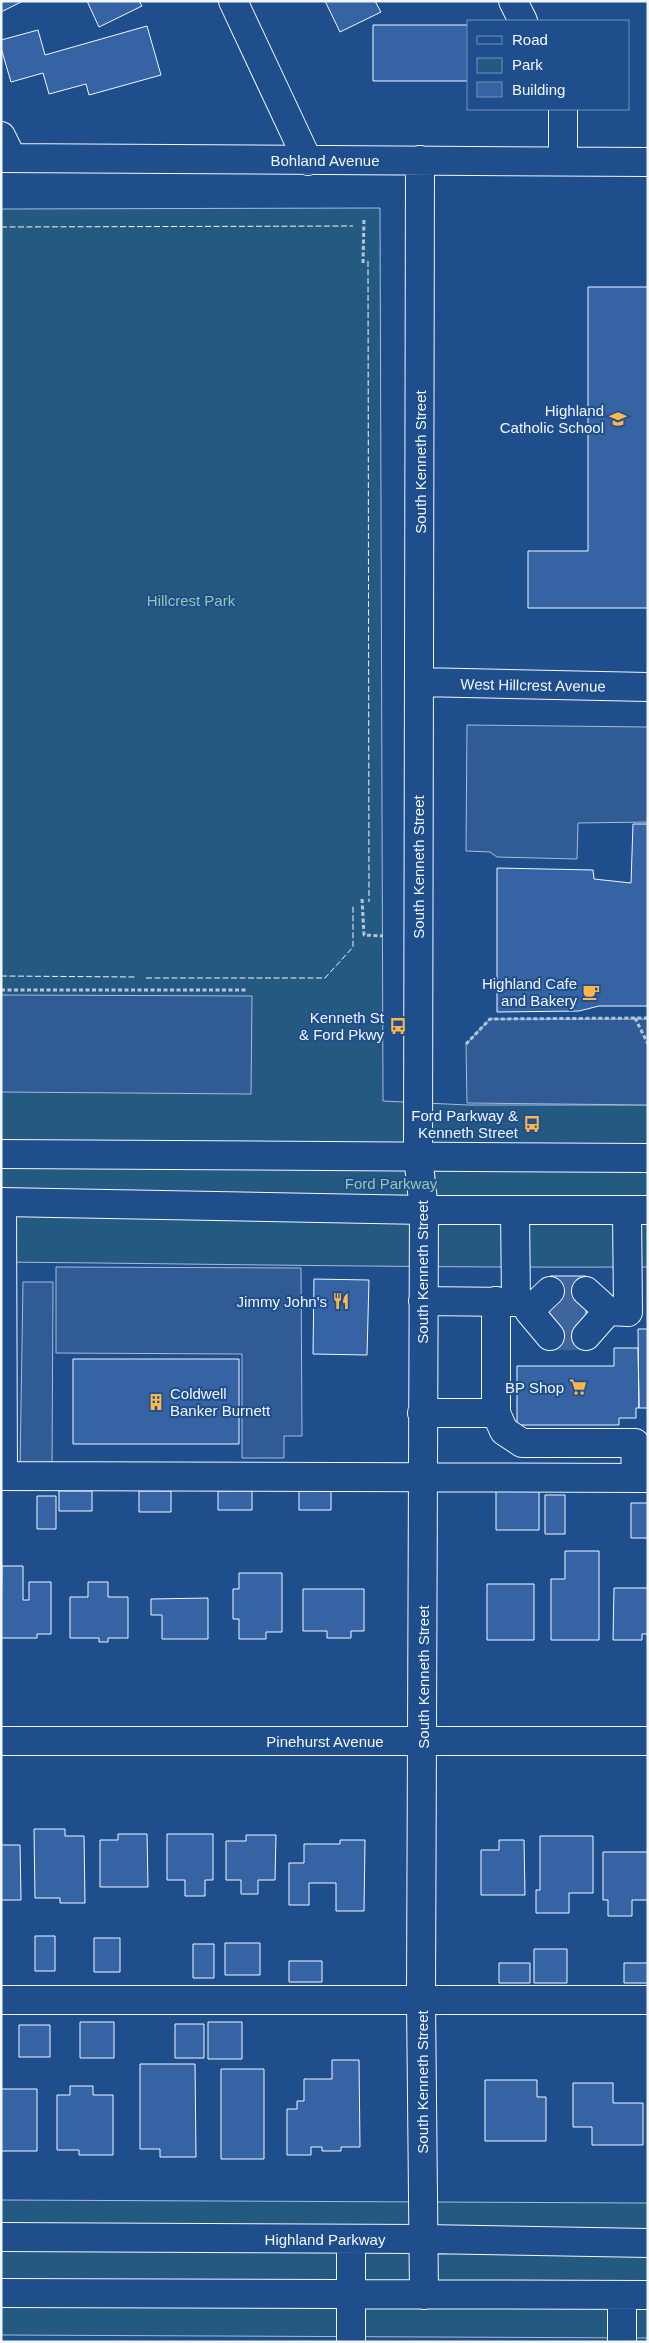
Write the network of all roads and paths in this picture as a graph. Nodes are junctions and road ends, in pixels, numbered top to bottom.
1 (233, 1) edge
2 (513, 1) edge
3 (522, 20) edge
4 (562, 110) edge
5 (5, 151) edge
6 (420, 160) junction
7 (308, 161) junction
8 (562, 161) junction
9 (648, 162) edge
10 (364, 219) dead end
11 (363, 263) dead end
12 (419, 682) junction
13 (648, 687) edge
14 (362, 899) dead end
15 (383, 936) dead end
16 (1, 990) edge
17 (246, 990) dead end
18 (635, 1018) junction
19 (648, 1018) edge
20 (466, 1044) dead end
21 (648, 1044) edge
22 (1, 1154) edge
23 (418, 1156) junction
24 (648, 1158) edge
25 (2, 1202) edge
26 (424, 1210) junction
27 (515, 1210) junction
28 (637, 1210) edge
29 (423, 1302) junction
30 (532, 1309) junction
31 (592, 1312) tunnel mouth
32 (422, 1414) junction
33 (496, 1414) junction
34 (2, 1476) edge
35 (422, 1478) junction
36 (642, 1478) edge
37 (423, 1740) junction
38 (1, 1741) edge
39 (648, 1741) edge
40 (422, 1999) junction
41 (1, 2000) edge
42 (648, 2000) edge
43 (1, 2237) edge
44 (351, 2239) junction
45 (424, 2239) junction
46 (648, 2243) edge
47 (1, 2293) edge
48 (351, 2294) junction
49 (424, 2295) junction
50 (635, 2295) edge
51 (351, 2342) edge
52 (622, 2342) edge

1 - 7 street
2 - 3 street
4 - 8 street
5 - 7 street, Bohland Avenue
6 - 7 street, Bohland Avenue
6 - 8 street, Bohland Avenue
6 - 12 street, South Kenneth Street
8 - 9 street, Bohland Avenue
10 - 11 path
12 - 13 street, West Hillcrest Avenue
12 - 23 street, South Kenneth Street
14 - 15 path
16 - 17 path
18 - 19 path
18 - 20 path
18 - 21 path
22 - 23 street
23 - 24 street
23 - 26 street, South Kenneth Street
25 - 26 street
25 - 34 street
26 - 27 street
26 - 29 street, South Kenneth Street
27 - 28 street
27 - 30 street
28 - 31 street
29 - 30 street
29 - 32 street, South Kenneth Street
30 - 33 street
32 - 33 street
32 - 35 street, South Kenneth Street
33 - 36 street
34 - 35 street
35 - 36 street
35 - 37 street, South Kenneth Street
37 - 38 street, Pinehurst Avenue
37 - 39 street, Pinehurst Avenue
37 - 40 street, South Kenneth Street
40 - 41 street
40 - 42 street
40 - 45 street, South Kenneth Street
43 - 44 street, Highland Parkway
44 - 45 street, Highland Parkway
44 - 48 street
45 - 46 street, Highland Parkway
45 - 49 street, South Kenneth Street
47 - 48 street
48 - 49 street
48 - 51 street
49 - 50 street
50 - 52 street

